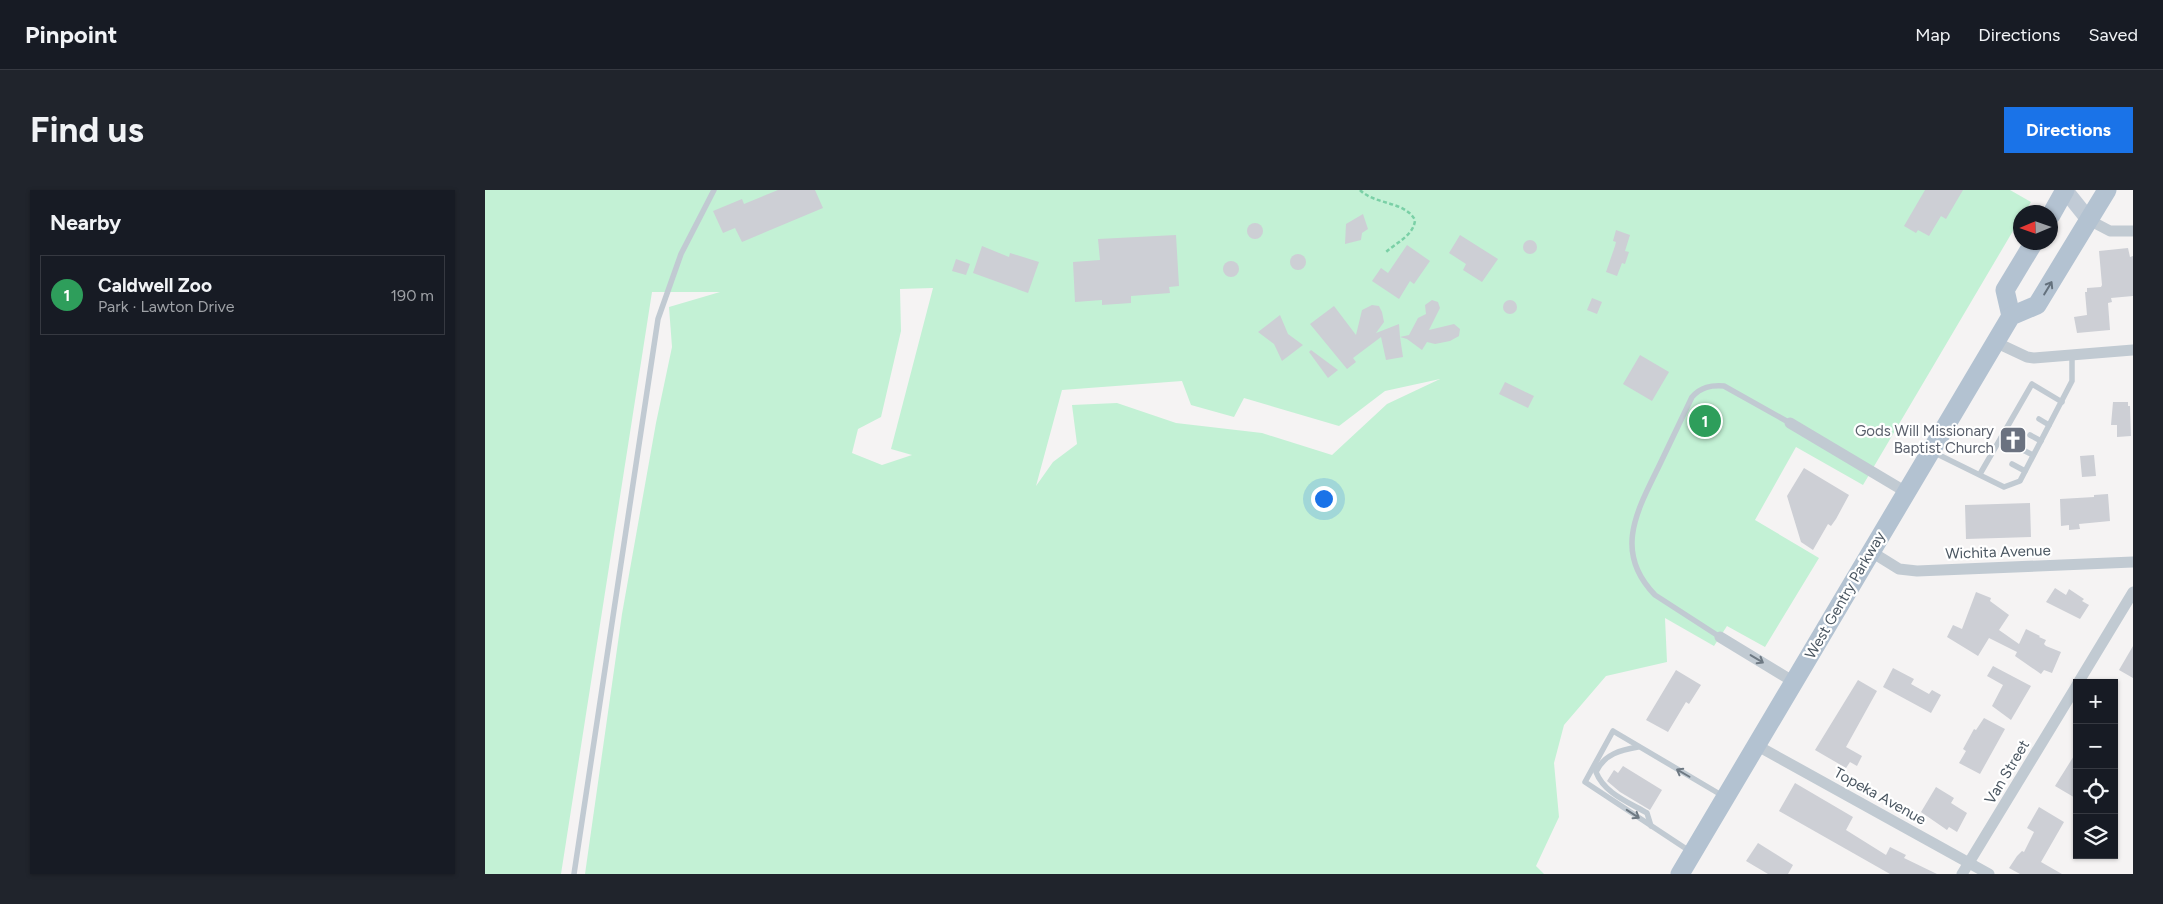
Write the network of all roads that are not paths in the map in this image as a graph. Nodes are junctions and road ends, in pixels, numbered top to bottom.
1 (714, 190) edge
2 (2065, 190) edge
3 (2107, 190) edge
4 (2057, 205) edge
5 (2089, 220) junction
6 (2133, 231) edge
7 (2029, 250) edge
8 (2011, 316) junction
9 (1995, 342) junction
10 (2133, 350) edge
11 (2072, 355) junction
12 (2062, 402) junction
13 (2039, 419) dead end
14 (1790, 423) joint
15 (2009, 423) junction
16 (2049, 425) junction
17 (2016, 426) dead end
18 (2030, 434) dead end
19 (2001, 438) junction
20 (2007, 441) dead end
21 (2041, 441) junction
22 (2021, 449) dead end
23 (1931, 451) junction
24 (1991, 453) junction
25 (1998, 456) dead end
26 (2033, 456) junction
27 (2012, 464) dead end
28 (2025, 471) junction
29 (1980, 474) junction
30 (1906, 492) junction
31 (1870, 552) junction
32 (2133, 562) edge
33 (2133, 592) edge
34 (1719, 637) joint
35 (2080, 679) edge
36 (1794, 682) junction
37 (2073, 691) edge
38 (1756, 745) junction
39 (1638, 746) junction
40 (1725, 798) junction
41 (1651, 826) junction
42 (1692, 853) junction
43 (1969, 862) junction
44 (573, 874) edge
45 (1680, 874) edge
46 (1962, 874) edge
47 (1989, 874) edge

1 - 44 lane
2 - 4 main road
2 - 5 main road
3 - 5 main road
5 - 6 street
8 -> 5 main road
7 - 8 main road
8 - 9 main road, West Gentry Parkway
9 - 11 street
9 - 23 main road, West Gentry Parkway
10 - 11 street
11 - 12 lane
12 - 15 lane
12 - 16 lane
13 - 16 lane
14 - 30 street
14 - 34 lane
15 - 17 lane
15 - 19 lane
16 - 21 lane
18 - 21 lane
19 - 20 lane
19 - 24 lane
21 - 26 lane
22 - 26 lane
23 - 29 lane
23 - 30 main road, West Gentry Parkway
24 - 25 lane
24 - 29 lane
26 - 28 lane
27 - 28 lane
28 - 29 lane
30 - 31 main road, West Gentry Parkway
31 - 32 street, Wichita Avenue
31 - 36 main road, West Gentry Parkway
33 - 35 street, Van Street
34 -> 36 street
36 - 38 main road, West Gentry Parkway
37 - 43 street, Van Street
38 - 40 main road, West Gentry Parkway
38 - 43 street, Topeka Avenue
40 -> 39 lane
39 - 41 lane
39 -> 41 lane
40 - 42 main road, West Gentry Parkway
41 - 42 lane
42 - 45 main road, West Gentry Parkway
43 - 46 street, Van Street
43 - 47 street, Topeka Avenue

